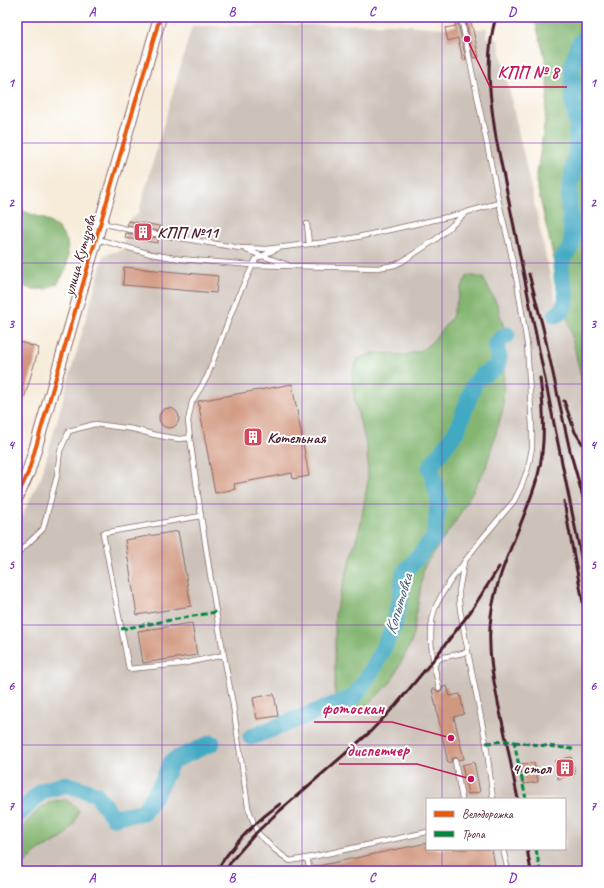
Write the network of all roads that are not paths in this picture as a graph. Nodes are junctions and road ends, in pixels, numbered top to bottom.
1 (160, 17) edge
2 (461, 17) edge
3 (499, 203) junction
4 (467, 212) junction
5 (100, 222) junction
6 (307, 224) dead end
7 (96, 239) junction
8 (309, 244) junction
9 (281, 247) junction
10 (240, 248) junction
11 (262, 256) junction
12 (252, 265) junction
13 (294, 266) junction
14 (190, 438) junction
15 (17, 497) edge
16 (201, 516) junction
17 (17, 554) edge
18 (464, 562) junction
19 (468, 652) junction
20 (224, 655) junction
21 (434, 665) junction
22 (439, 688) dead end
23 (455, 761) dead end
24 (462, 798) edge
25 (493, 798) edge
26 (426, 832) edge
27 (503, 850) edge
28 (308, 858) junction
29 (310, 871) edge
30 (508, 871) edge

1 - 5 street, улица Кутузова
2 - 3 lane
3 - 4 lane
3 - 18 lane
4 - 8 lane
4 - 13 lane
5 - 7 street, улица Кутузова
5 - 10 lane
6 - 8 lane
7 - 12 lane
7 - 15 street, улица Кутузова
8 - 9 lane
9 - 10 lane
9 - 11 lane
10 - 11 lane
11 - 12 lane
11 - 13 lane
12 - 13 lane
12 - 14 lane
14 - 16 lane
14 - 17 lane
16 - 20 lane
16 - 20 lane
18 - 19 lane
18 - 21 lane
19 - 21 lane
19 - 25 lane
20 - 28 lane
21 - 22 lane
23 - 24 lane
26 - 28 lane
27 - 30 lane
28 - 29 lane

